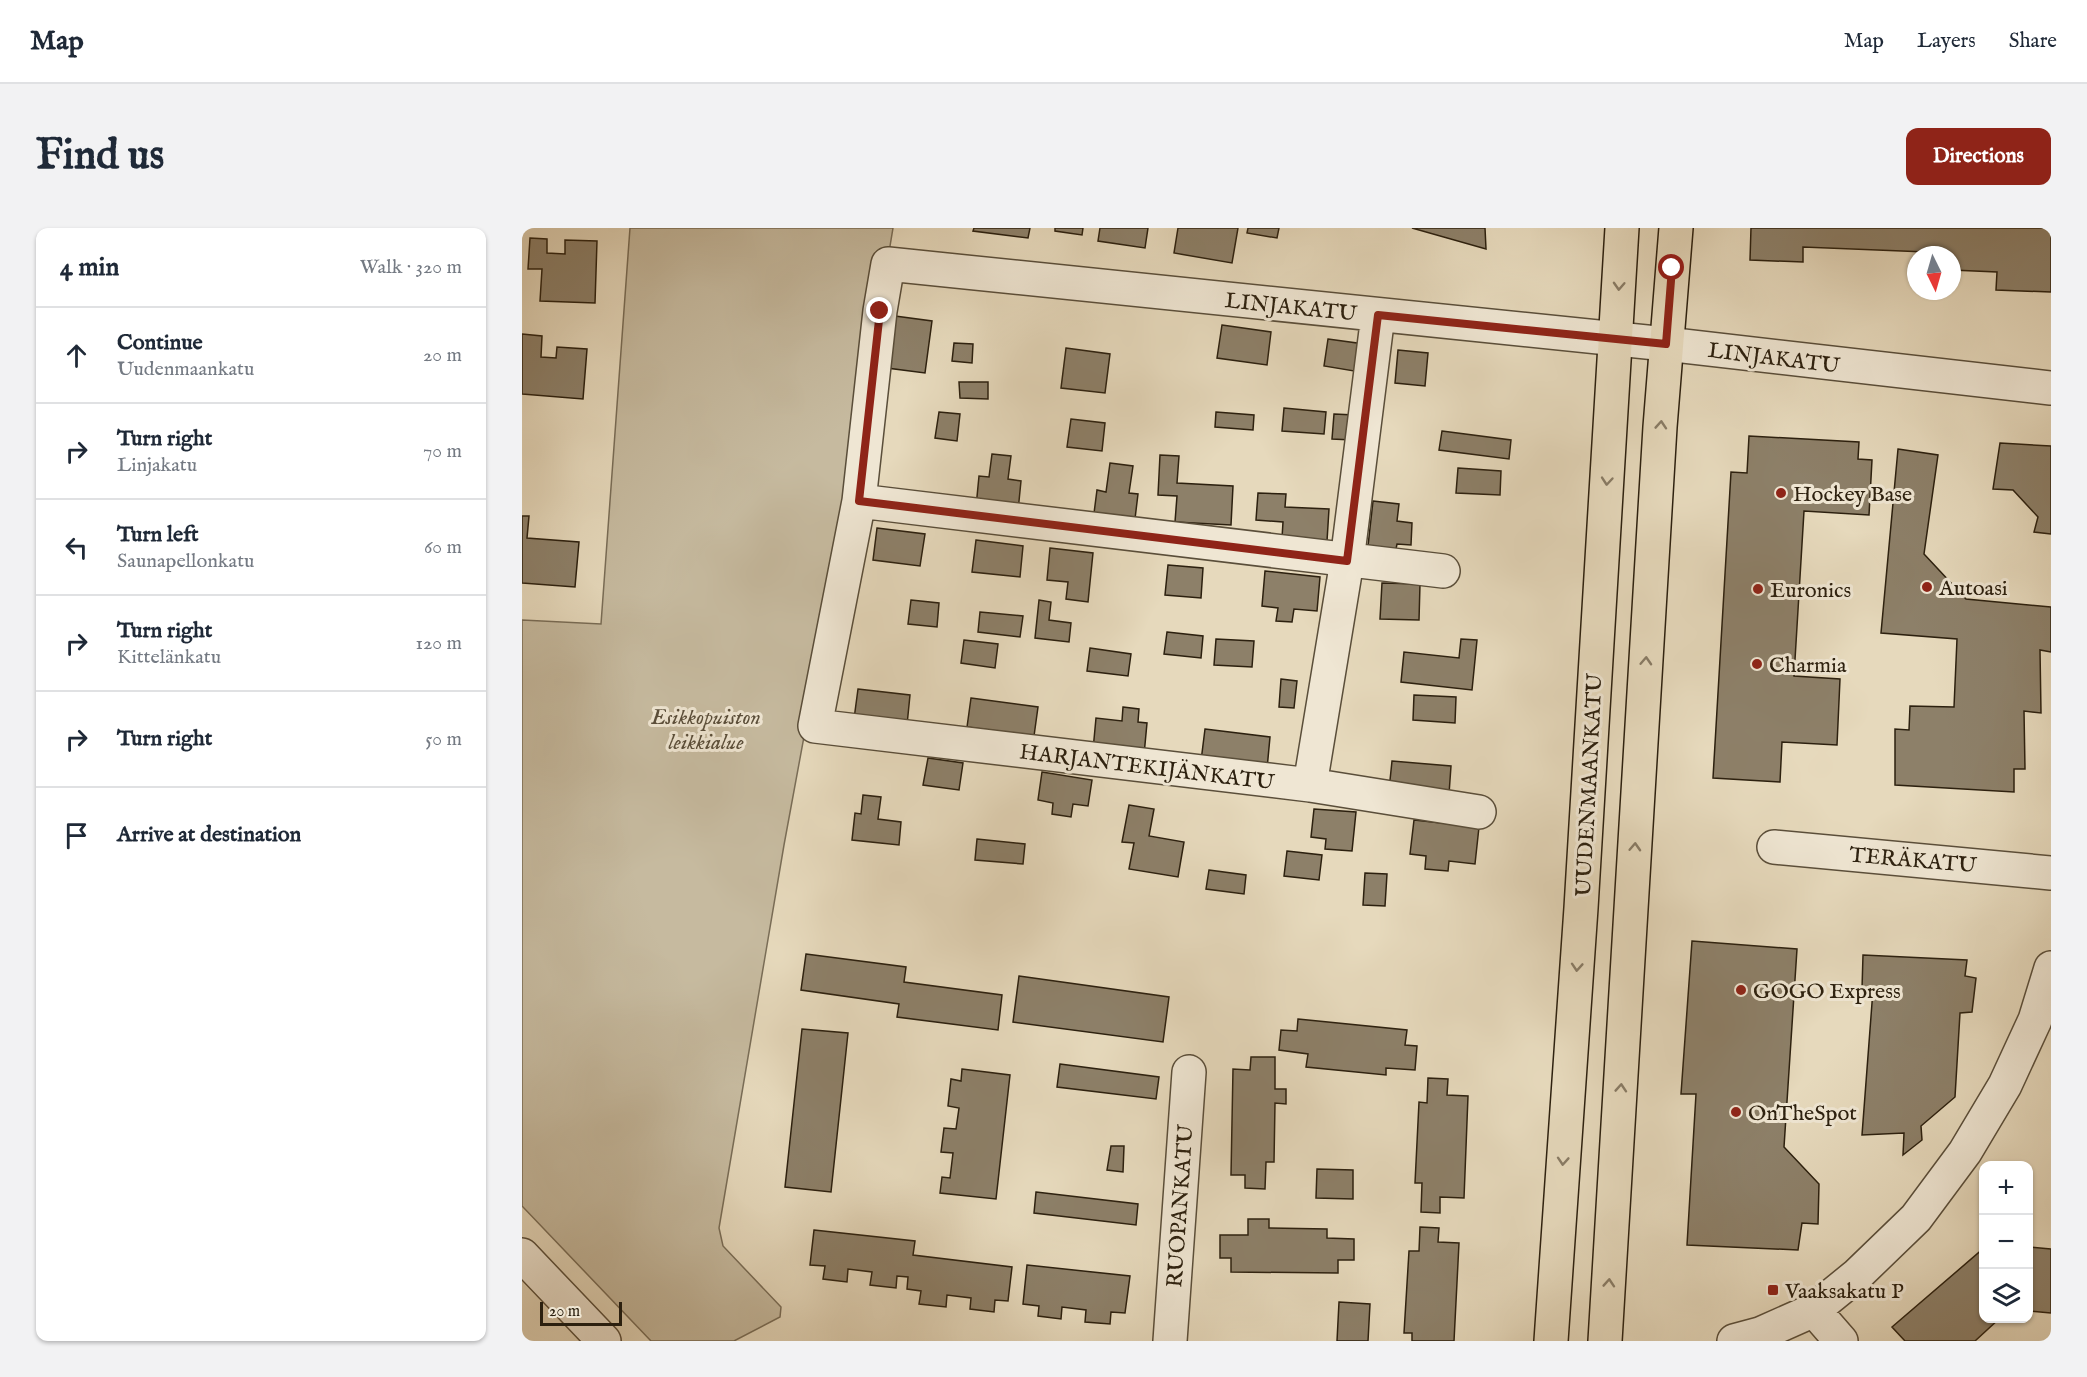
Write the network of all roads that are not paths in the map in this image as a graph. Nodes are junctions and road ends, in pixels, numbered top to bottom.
1 (1622, 228) edge
2 (1676, 228) edge
3 (1378, 315) junction
4 (1617, 339) junction
5 (1666, 344) junction
6 (2051, 388) edge
7 (859, 501) junction
8 (1347, 561) junction
9 (1443, 571) dead end
10 (1310, 785) junction
11 (1479, 812) dead end
12 (1774, 847) dead end
13 (2051, 873) edge
14 (2051, 968) edge
15 (1189, 1072) dead end
16 (522, 1255) edge
17 (1814, 1310) junction
18 (604, 1341) edge
19 (1170, 1341) edge
20 (1551, 1341) edge
21 (1605, 1341) edge
22 (1734, 1341) edge
23 (1841, 1341) edge

1 -> 4 main road, UUDENMAANKATU
2 - 5 main road
3 - 4 street, LINJAKATU
3 - 7 street, LINJAKATU
3 - 8 street
4 - 5 street, LINJAKATU
4 -> 20 main road, UUDENMAANKATU
5 - 6 street, LINJAKATU
21 -> 5 main road
7 - 8 street
7 - 10 street, HARJANTEKIJÄNKATU
8 - 9 street
8 - 10 street
10 - 11 street, HARJANTEKIJÄNKATU
12 - 13 street, TERÄKATU
14 - 17 street
15 - 19 street, RUOPANKATU
16 - 18 street
17 - 22 street
17 - 23 street

